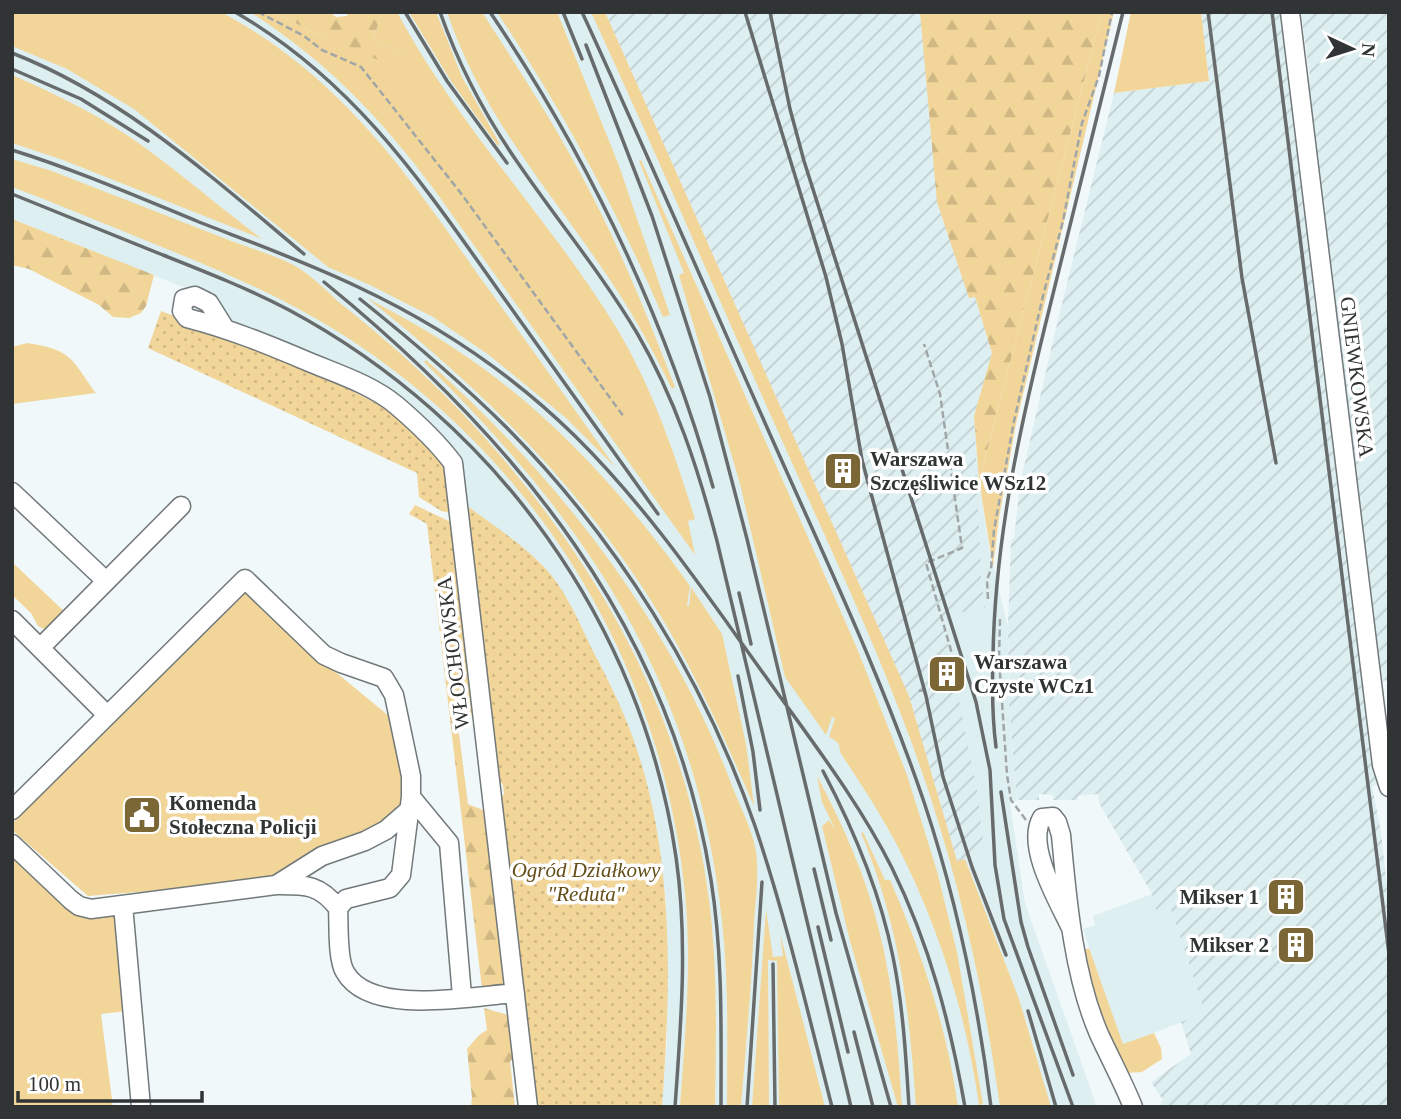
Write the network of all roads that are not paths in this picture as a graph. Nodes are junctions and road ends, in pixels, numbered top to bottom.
1 (1290, 12) edge
2 (224, 327) dead end
3 (12, 492) edge
4 (181, 506) dead end
5 (106, 581) junction
6 (12, 620) edge
7 (40, 648) junction
8 (106, 714) junction
9 (1389, 787) edge
10 (410, 803) junction
11 (12, 810) edge
12 (12, 844) edge
13 (276, 885) junction
14 (123, 905) junction
15 (338, 908) junction
16 (1071, 928) junction
17 (515, 992) junction
18 (462, 996) junction
19 (141, 1107) edge
20 (528, 1107) edge
21 (1133, 1107) edge

1 - 9 street, GNIEWKOWSKA
2 - 17 street, WŁOCHOWSKA
3 - 5 street
4 - 5 street
5 - 7 street
6 - 7 street
7 - 8 street
8 - 10 street
8 - 11 street
10 - 13 street
10 - 15 street
10 - 18 street
12 - 14 street
13 - 14 street
13 - 15 street
14 - 19 street
15 - 18 street
16 - 16 street
16 - 21 street
17 - 18 street
17 - 20 street, WŁOCHOWSKA

